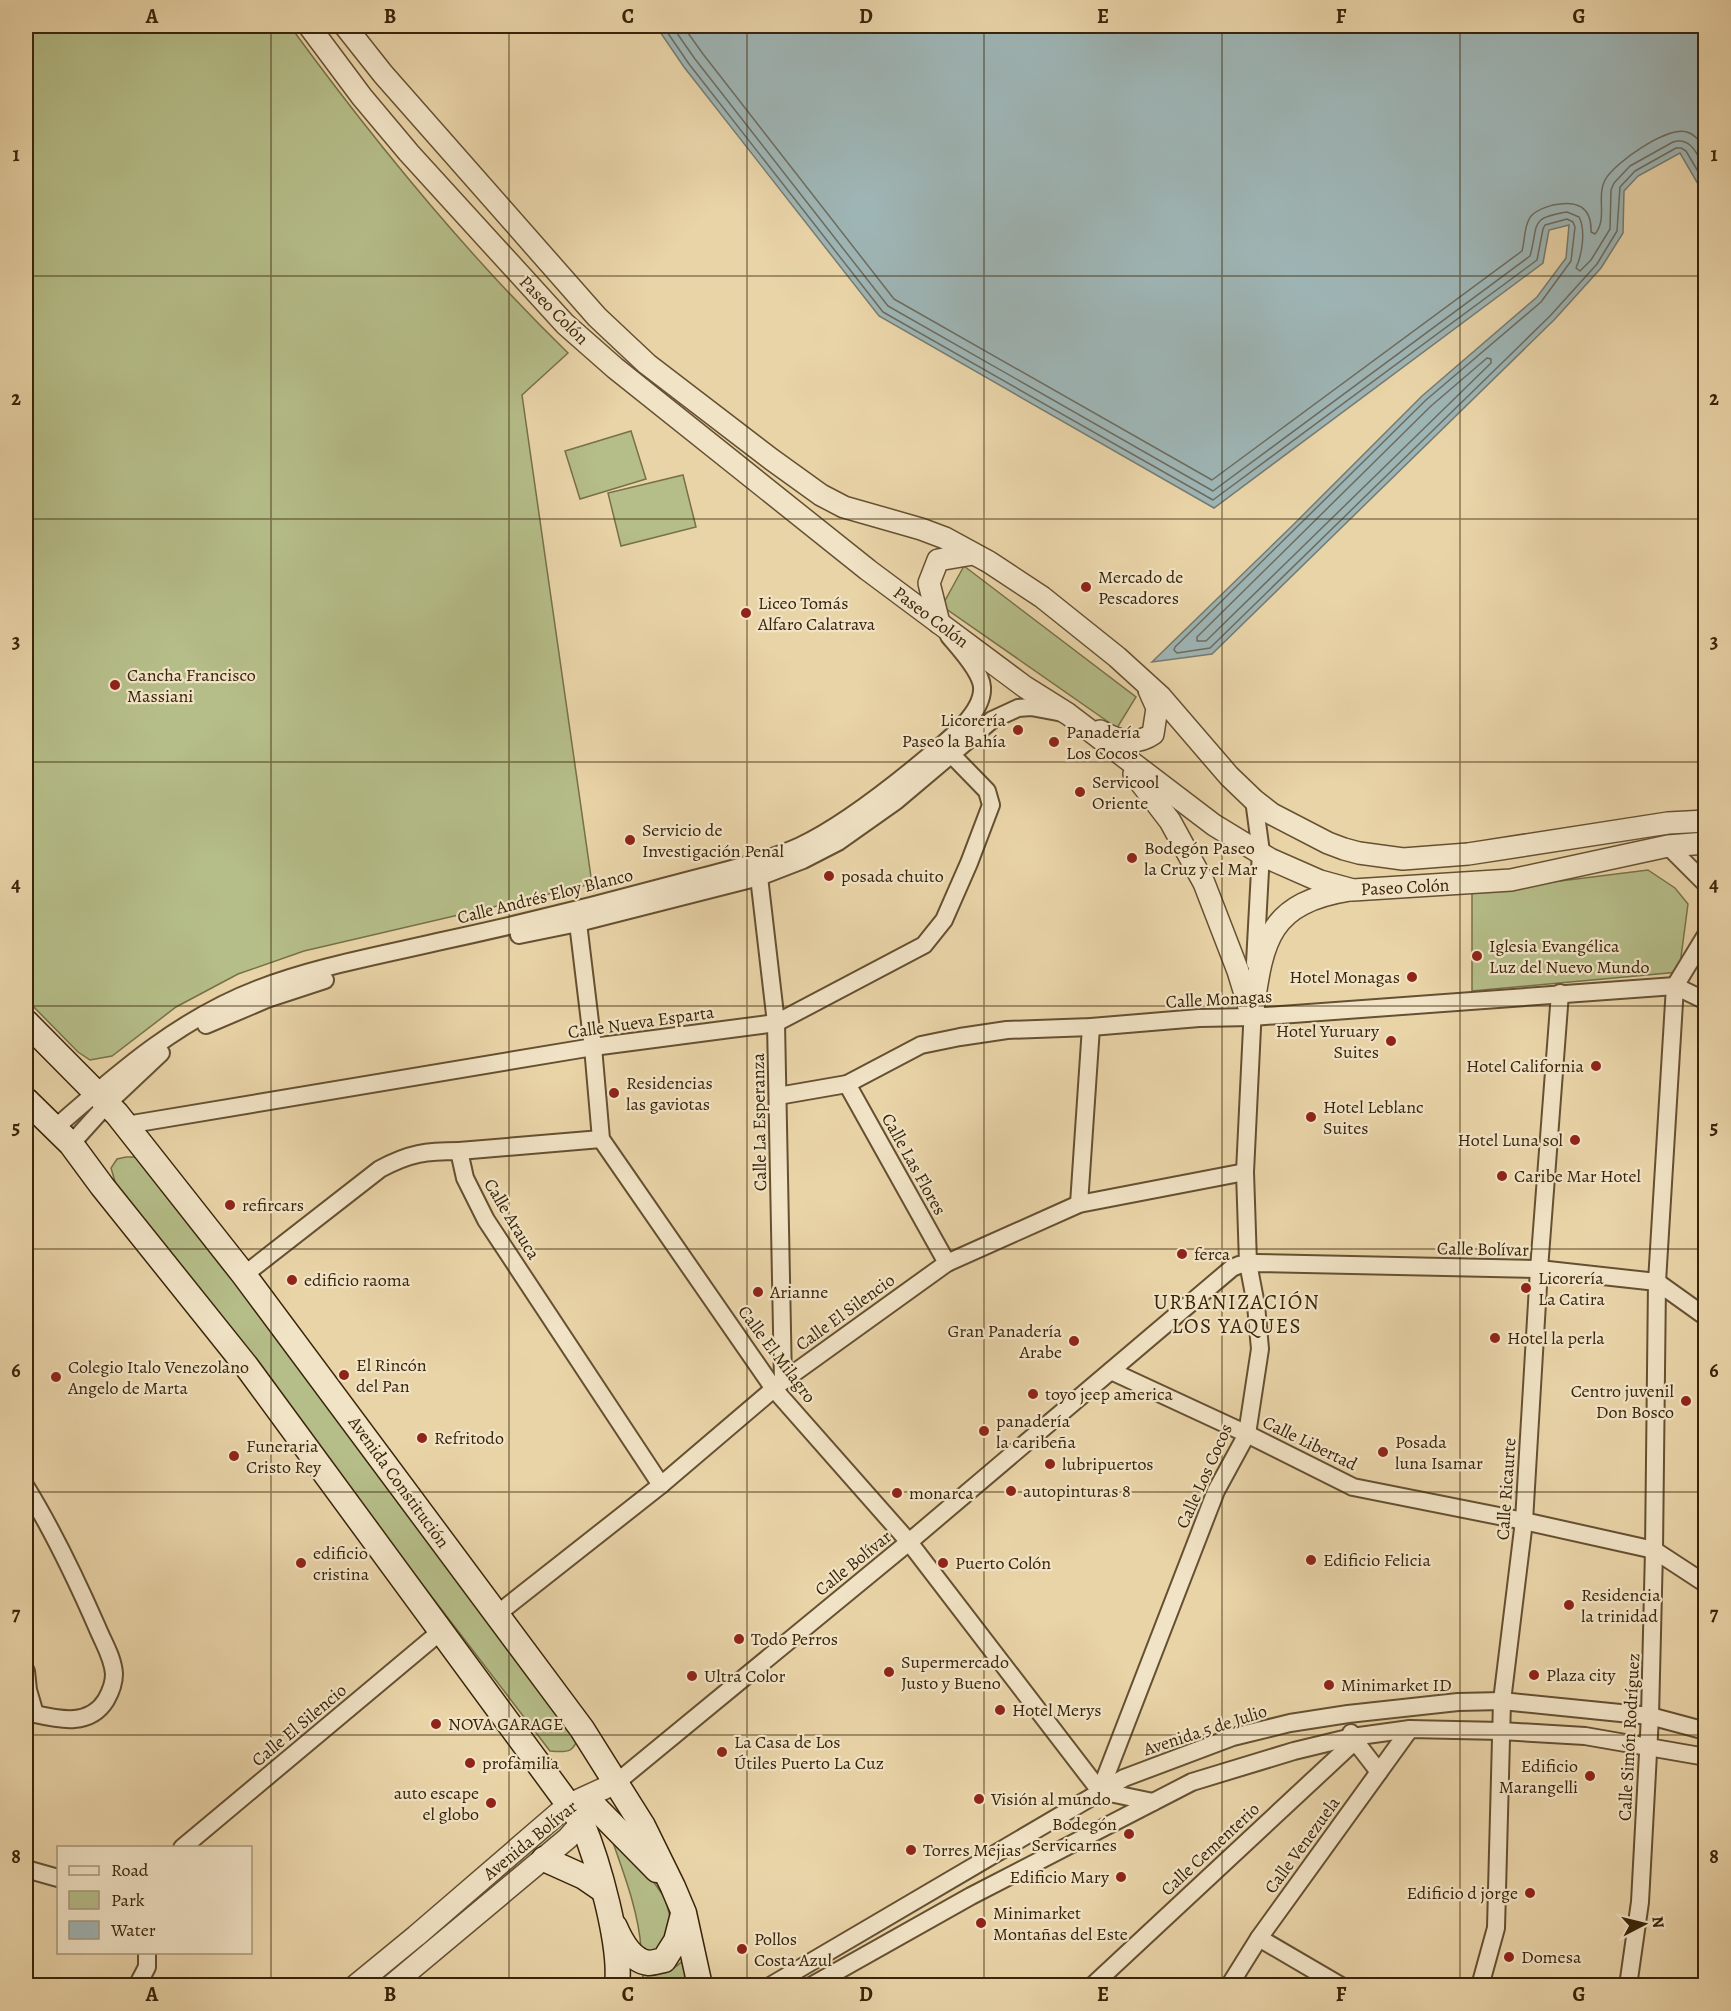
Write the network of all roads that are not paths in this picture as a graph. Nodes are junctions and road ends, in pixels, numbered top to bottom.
1 (309, 26) edge
2 (345, 26) edge
3 (973, 554) junction
4 (939, 623) junction
5 (1147, 685) junction
6 (1068, 714) junction
7 (1116, 751) junction
8 (951, 754) junction
9 (1254, 800) junction
10 (1706, 821) edge
11 (1706, 843) edge
12 (1668, 846) junction
13 (1261, 852) junction
14 (755, 870) junction
15 (1706, 884) edge
16 (1353, 890) junction
17 (576, 917) junction
18 (1706, 935) edge
19 (1675, 986) junction
20 (1560, 993) junction
21 (1706, 1001) edge
22 (1252, 1017) junction
23 (26, 1022) edge
24 (776, 1023) junction
25 (1091, 1027) junction
26 (593, 1047) junction
27 (846, 1084) junction
28 (778, 1096) junction
29 (102, 1098) junction
30 (26, 1100) edge
31 (126, 1125) junction
32 (63, 1136) junction
33 (601, 1139) junction
34 (459, 1151) junction
35 (1245, 1172) junction
36 (1079, 1204) junction
37 (947, 1263) junction
38 (1248, 1263) junction
39 (1539, 1269) junction
40 (244, 1275) junction
41 (1657, 1282) junction
42 (1706, 1317) edge
43 (1111, 1371) junction
44 (778, 1385) junction
45 (1247, 1434) junction
46 (661, 1485) junction
47 (26, 1486) edge
48 (1524, 1521) junction
49 (909, 1542) junction
50 (1654, 1550) junction
51 (1706, 1584) edge
52 (496, 1615) junction
53 (440, 1632) junction
54 (26, 1671) edge
55 (1502, 1701) junction
56 (30, 1714) edge
57 (1348, 1714) junction
58 (1650, 1716) junction
59 (1410, 1729) junction
60 (1501, 1731) junction
61 (1706, 1731) edge
62 (1354, 1739) junction
63 (1649, 1747) junction
64 (1706, 1757) edge
65 (1379, 1772) junction
66 (616, 1783) junction
67 (1100, 1791) junction
68 (1153, 1802) junction
69 (582, 1811) junction
70 (184, 1846) edge
71 (544, 1859) junction
72 (26, 1869) edge
73 (57, 1878) edge
74 (673, 1887) junction
75 (605, 1896) junction
76 (684, 1913) junction
77 (1259, 1938) junction
78 (147, 1954) edge
79 (137, 1986) edge
80 (355, 1986) edge
81 (391, 1986) edge
82 (617, 1986) edge
83 (700, 1986) edge
84 (770, 1986) edge
85 (811, 1986) edge
86 (1092, 1986) edge
87 (1229, 1986) edge
88 (1341, 1986) edge
89 (1480, 1986) edge
90 (1628, 1986) edge

1 - 4 street, Paseo Colón
2 - 3 street, Paseo Colón
3 - 4 street
3 - 5 street, Paseo Colón
4 - 6 street, Paseo Colón
4 - 14 street, Calle Andrés Eloy Blanco
5 - 6 street
5 - 9 street, Paseo Colón
6 - 7 street, Paseo Colón
6 - 8 street, Calle Andrés Eloy Blanco
7 - 13 street, Paseo Colón
7 - 22 street
8 - 14 street, Calle Andrés Eloy Blanco
8 - 24 street, Calle Nueva Esparta
9 - 10 street, Paseo Colón
9 - 13 street, Calle Los Cocos
11 - 12 street, Paseo Colón
12 - 15 street
12 - 16 street, Paseo Colón
13 - 16 street, Paseo Colón
13 - 22 street, Calle Los Cocos
14 - 17 street, Calle Andrés Eloy Blanco
14 - 24 street, Calle La Esperanza
16 - 22 street
17 - 26 street, Calle El Milagro
17 - 29 street, Calle Andrés Eloy Blanco
18 - 19 street
19 - 20 street, Calle Monagas
19 - 21 street, Calle Monagas
19 - 41 street, Calle Simón Rodríguez
20 - 22 street, Calle Monagas
20 - 39 street, Calle Ricaurte
22 - 25 street, Calle Monagas
22 - 35 street, Calle Los Cocos
23 - 29 main road, Avenida Constitución
24 - 26 street, Calle Nueva Esparta
24 - 28 street, Calle La Esperanza
25 - 27 street, Calle Monagas
25 - 36 street
26 - 31 street, Calle Nueva Esparta
26 - 33 street, Calle El Milagro
27 - 28 street, Calle Monagas
27 - 37 street, Calle Las Flores
28 - 44 street, Calle La Esperanza
29 - 31 main road, Avenida Constitución
29 - 32 street, Calle Andrés Eloy Blanco
30 - 32 main road
31 - 40 main road, Avenida Constitución
32 - 53 main road
33 - 34 street
33 - 44 street, Calle El Milagro
34 - 40 street
34 - 46 street, Calle Arauca
35 - 36 street, Calle El Silencio
35 - 38 street, Calle Los Cocos
36 - 37 street, Calle El Silencio
37 - 44 street, Calle El Silencio
38 - 39 street, Calle Bolívar
38 - 43 street, Calle Bolívar
38 - 45 street, Calle Los Cocos
39 - 41 street, Calle Bolívar
39 - 48 street, Calle Ricaurte
40 - 52 main road, Avenida Constitución
41 - 42 street, Calle Bolívar
41 - 50 street, Calle Simón Rodríguez
43 - 45 street, Calle Libertad
43 - 49 street, Calle Bolívar
44 - 46 street, Calle El Silencio
44 - 49 street, Calle El Milagro
45 - 48 street, Calle Libertad
45 - 67 street, Calle Los Cocos
46 - 52 street, Calle El Silencio
47 - 56 street
48 - 50 street, Calle Libertad
48 - 55 street, Calle Ricaurte
49 - 66 street, Calle Bolívar
49 - 67 street, Calle El Milagro
50 - 51 street, Calle Libertad
50 - 58 street, Calle Simón Rodríguez
52 - 66 main road, Avenida Constitución
53 - 69 main road
53 - 70 street, Calle El Silencio
54 - 56 street
55 - 57 street, Avenida 5 de Julio
55 - 58 street, Avenida 5 de Julio
55 - 60 street, Calle Ricaurte
57 - 62 street
57 - 67 street, Avenida 5 de Julio
58 - 61 street, Avenida 5 de Julio
58 - 63 street, Calle Simón Rodríguez
59 - 60 street
59 - 62 street
59 - 65 street, Calle Venezuela
60 - 63 street
60 - 89 street, Calle Ricaurte
62 - 65 street
62 - 68 street
62 - 86 street, Calle Cementerio
63 - 64 street
63 - 90 street, Calle Simón Rodríguez
65 - 77 street, Calle Venezuela
66 - 69 street, Avenida Bolívar
66 - 74 main road, Avenida Constitución
67 - 68 street
67 - 84 street, Avenida 5 de Julio
68 - 85 street
69 - 71 street, Avenida Bolívar
69 - 74 main road
69 - 75 main road
69 - 80 street, Avenida Bolívar
71 - 75 main road
71 - 81 street, Avenida Bolívar
72 - 73 street
74 - 76 main road, Avenida Constitución
75 - 76 main road
75 - 82 main road
76 - 83 main road, Avenida Constitución
77 - 87 street, Calle Venezuela
77 - 88 street
78 - 79 street

